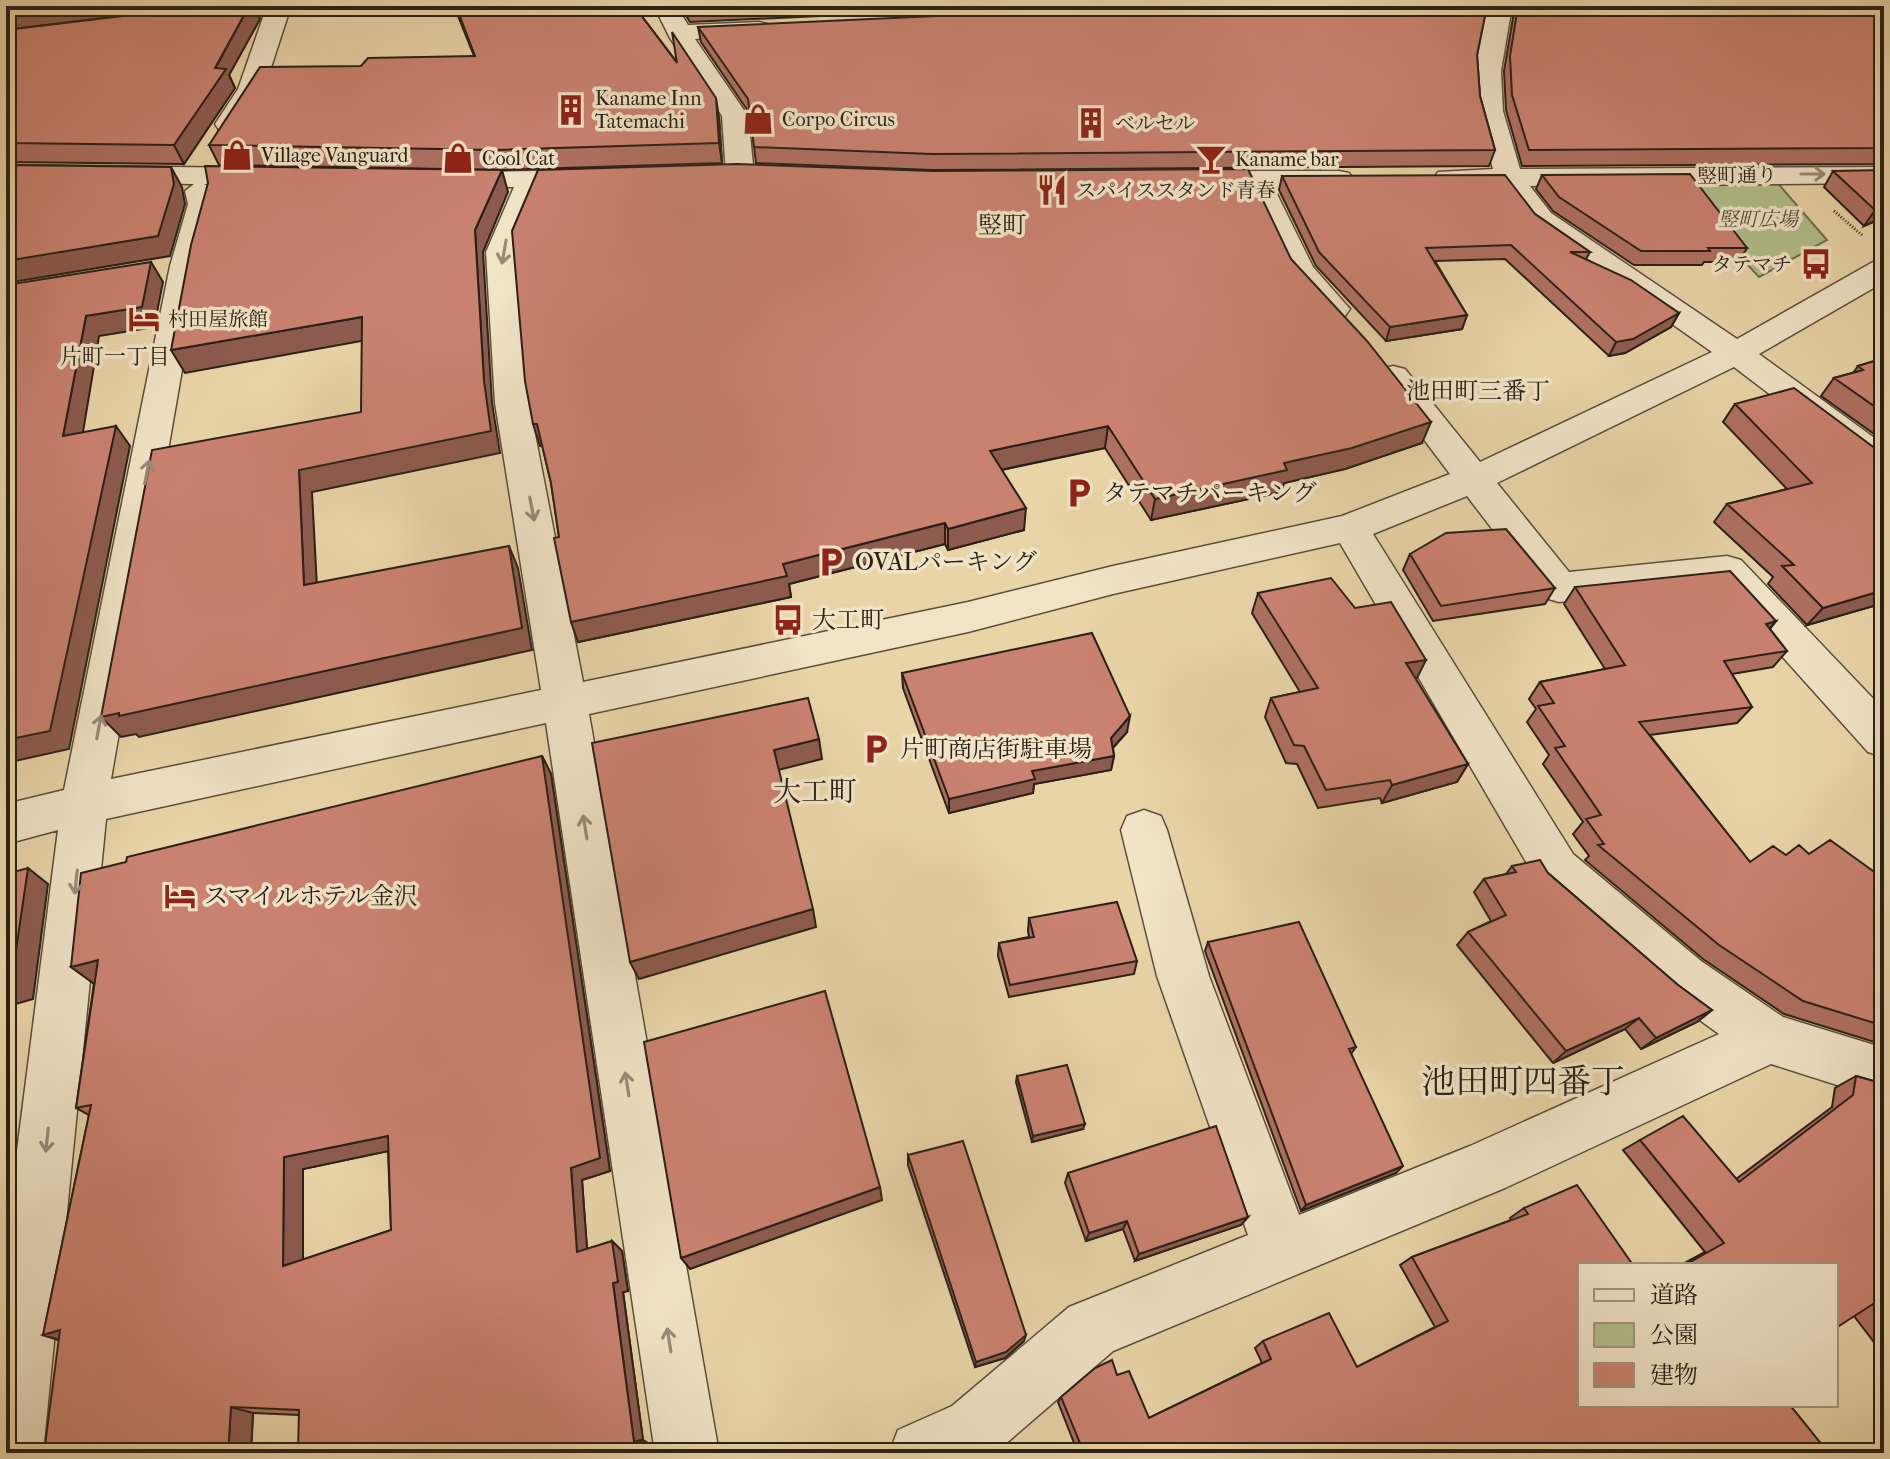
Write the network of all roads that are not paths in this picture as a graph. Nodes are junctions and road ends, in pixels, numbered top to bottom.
1 (279, 6) edge
2 (665, 6) edge
3 (1500, 6) edge
4 (249, 10) edge
5 (991, 14) edge
6 (954, 20) edge
7 (786, 28) edge
8 (679, 33) junction
9 (6, 173) edge
10 (196, 174) junction
11 (740, 174) junction
12 (711, 175) edge
13 (770, 175) edge
14 (1884, 175) edge
15 (288, 176) edge
16 (619, 177) edge
17 (1367, 178) edge
18 (1414, 178) edge
19 (1509, 178) junction
20 (410, 179) edge
21 (532, 179) junction
22 (1256, 179) junction
23 (1164, 180) edge
24 (1884, 269) edge
25 (1736, 353) junction
26 (1884, 463) edge
27 (1474, 479) junction
28 (1350, 528) junction
29 (564, 704) junction
30 (1884, 739) edge
31 (84, 804) junction
32 (6, 824) edge
33 (1144, 830) dead end
34 (1769, 1038) junction
35 (1884, 1074) edge
36 (1283, 1250) junction
37 (11, 1453) edge
38 (687, 1453) edge
39 (921, 1453) edge

1 - 4 street
1 - 10 street
2 - 8 street
3 - 19 street
5 - 6 street
7 - 8 street
8 - 11 street
9 - 10 street
10 - 15 street
31 -> 10 street
11 - 12 street
11 - 13 street
19 -> 14 street, 竪町通り
16 - 21 street
17 - 22 street
18 - 19 street, 竪町通り
19 - 25 street
20 - 21 street
21 -> 29 street
22 - 23 street
22 - 27 street
24 - 25 street
25 - 26 street
25 - 27 street
27 - 28 street
27 - 30 street
28 - 29 street
28 - 34 street
29 - 31 street
38 -> 29 street
31 - 32 street
31 -> 37 street
33 - 36 street
34 - 35 street
34 - 36 street
36 - 39 street

